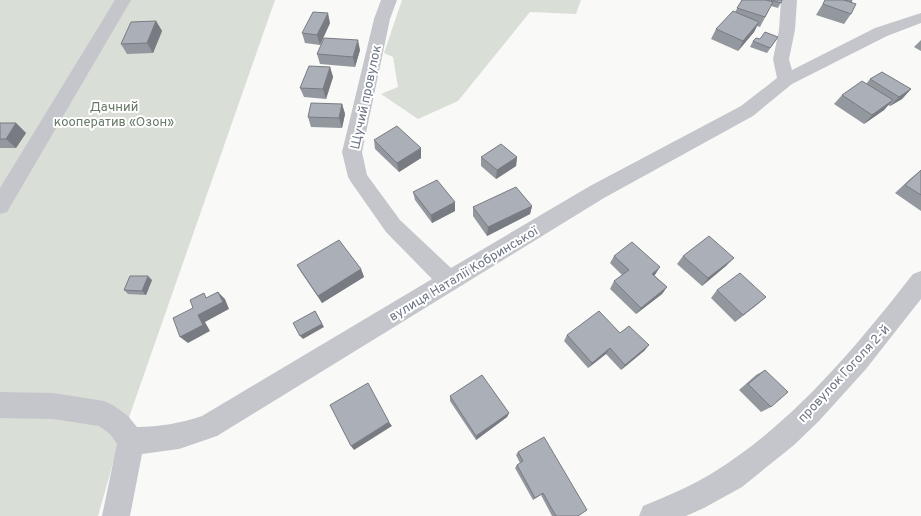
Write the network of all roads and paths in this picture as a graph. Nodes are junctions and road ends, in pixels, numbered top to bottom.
1 (123, 0) edge
2 (390, 0) edge
3 (789, 0) edge
4 (921, 18) edge
5 (786, 80) junction
6 (0, 206) edge
7 (449, 281) junction
8 (921, 281) edge
9 (0, 405) edge
10 (131, 441) junction
11 (116, 516) edge
12 (653, 516) edge

1 - 6 street
2 - 7 street, Щучий провулок
3 - 5 street
4 - 5 street, вулиця Наталії Кобринської
5 - 7 street, вулиця Наталії Кобринської
7 - 10 street, вулиця Наталії Кобринської
8 - 12 street, провулок Гоголя 2-й
9 - 10 street
10 - 11 street

